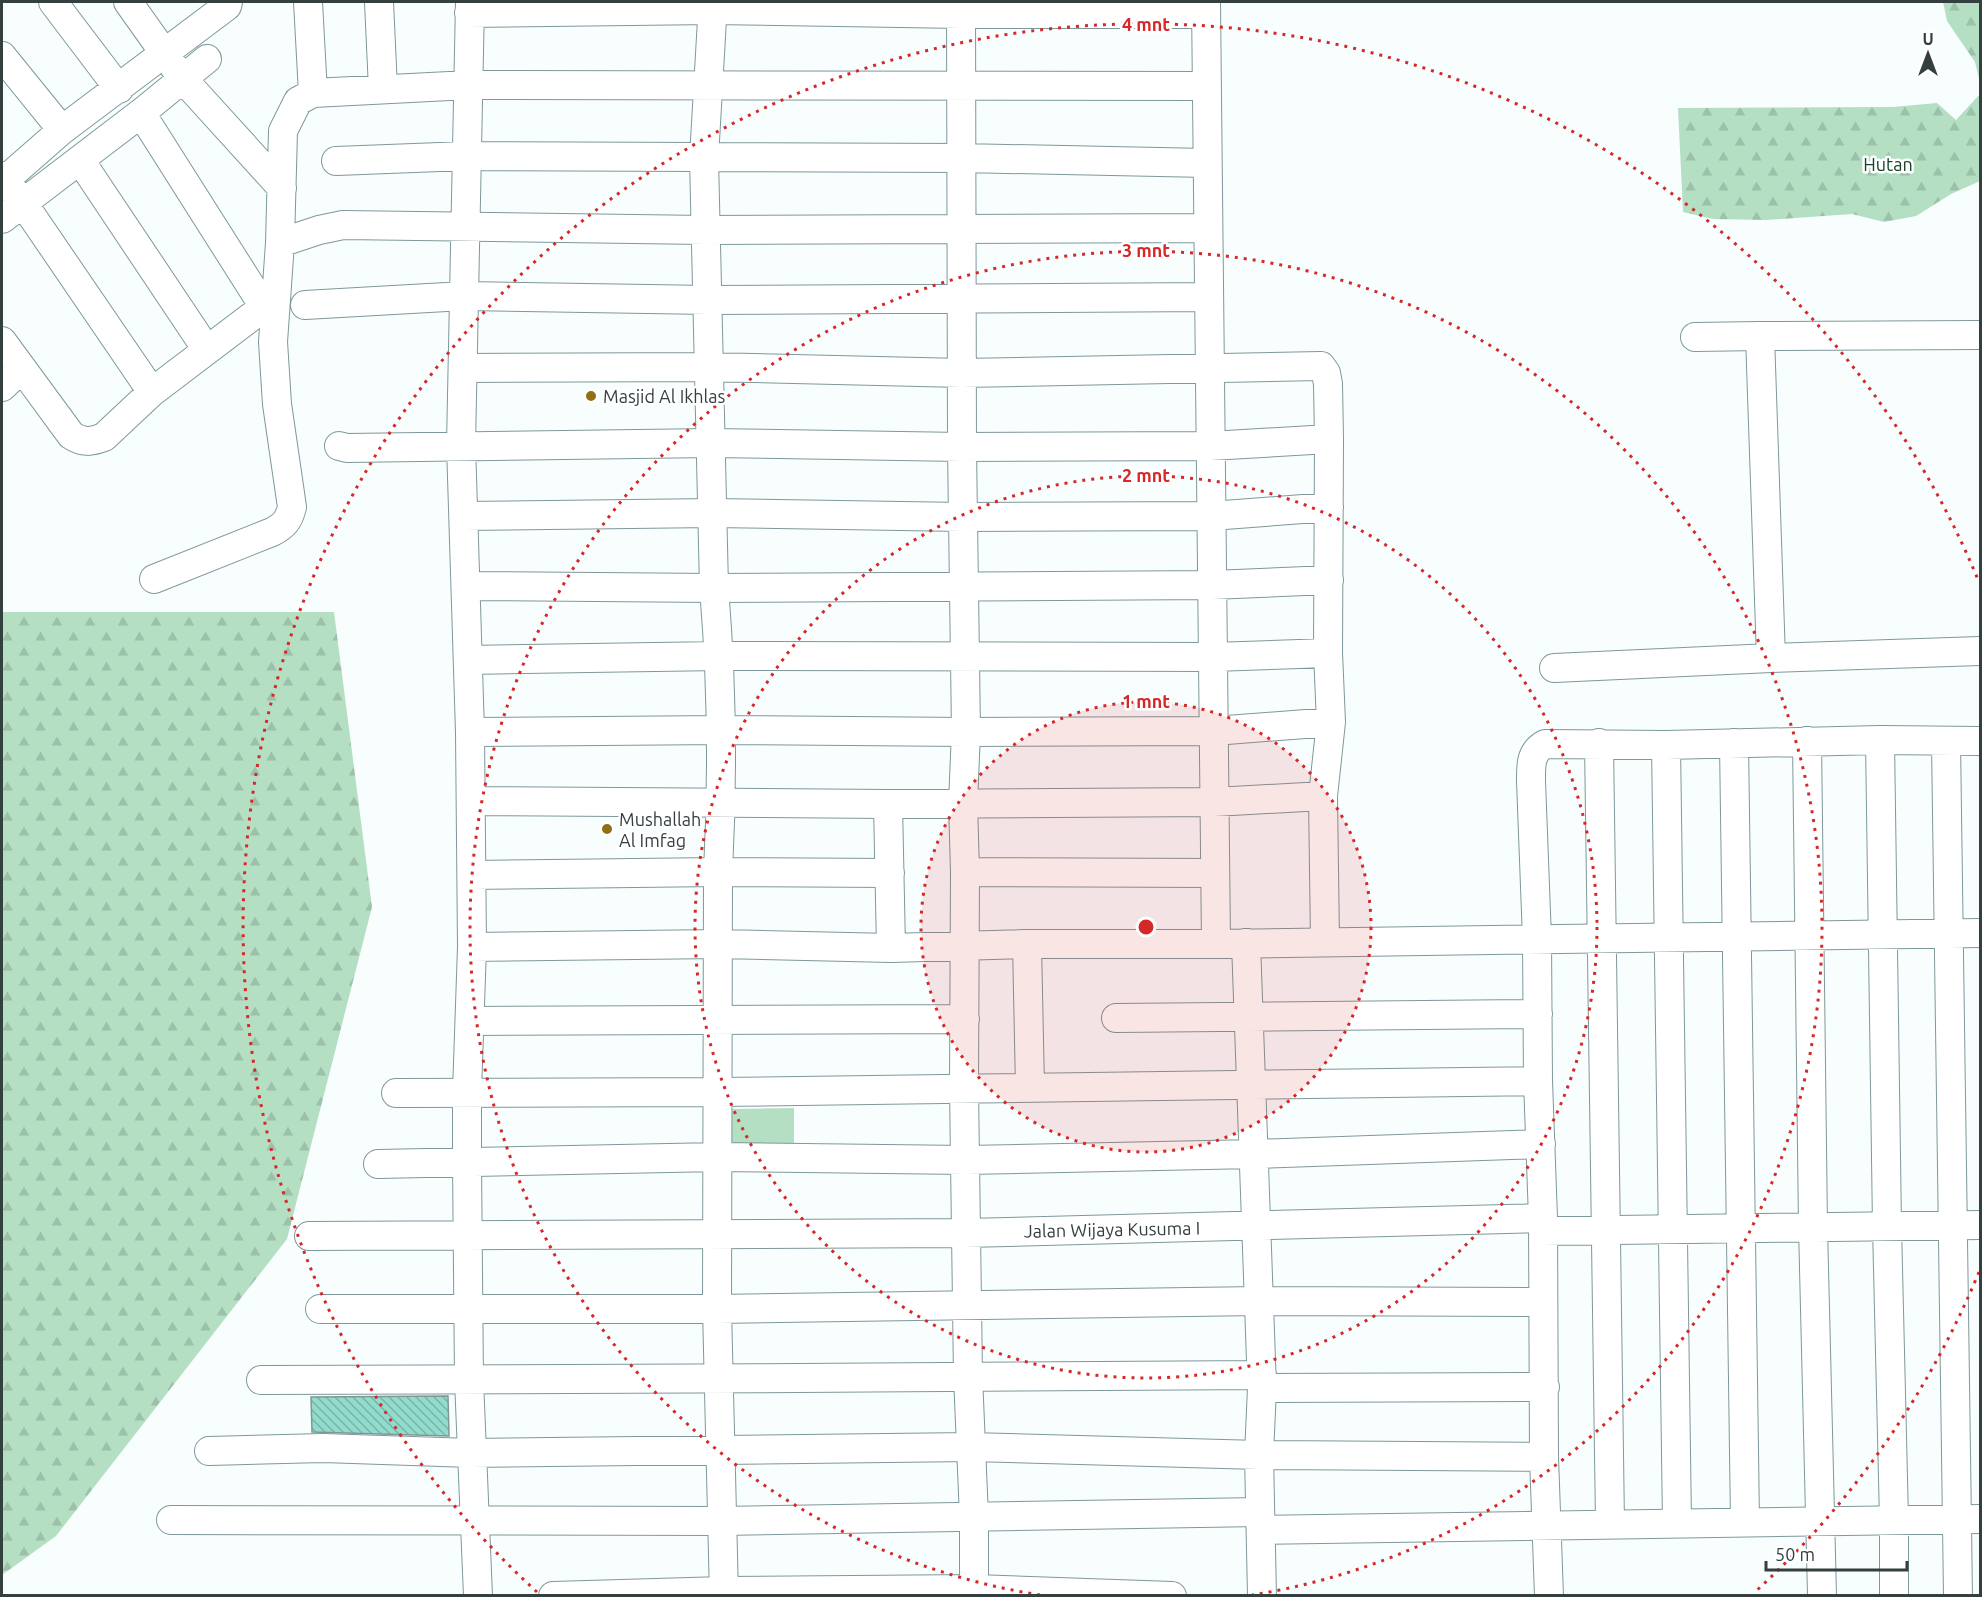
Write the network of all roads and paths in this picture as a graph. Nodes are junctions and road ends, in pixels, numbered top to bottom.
1 (52, 2) edge
2 (128, 2) edge
3 (228, 2) edge
4 (308, 2) edge
5 (379, 2) edge
6 (712, 6) edge
7 (470, 7) edge
8 (961, 8) edge
9 (1206, 8) edge
10 (165, 52) junction
11 (2, 56) edge
12 (207, 59) dead end
13 (182, 78) junction
14 (708, 84) junction
15 (469, 85) junction
16 (961, 87) junction
17 (1206, 87) junction
18 (119, 89) junction
19 (383, 89) junction
20 (313, 93) junction
21 (141, 113) junction
22 (62, 130) junction
23 (466, 156) junction
24 (704, 158) junction
25 (961, 158) junction
26 (80, 160) junction
27 (336, 161) dead end
28 (1207, 163) junction
29 (3, 178) edge
30 (282, 188) junction
31 (12, 211) edge
32 (464, 226) junction
33 (961, 228) junction
34 (1207, 228) junction
35 (705, 230) junction
36 (280, 243) junction
37 (464, 296) junction
38 (1209, 297) junction
39 (961, 298) junction
40 (709, 300) junction
41 (270, 302) junction
42 (305, 305) dead end
43 (1980, 335) edge
44 (1760, 336) junction
45 (1695, 337) dead end
46 (2, 341) edge
47 (207, 350) junction
48 (710, 367) junction
49 (1210, 367) junction
50 (463, 368) junction
51 (962, 373) junction
52 (11, 378) edge
53 (152, 392) junction
54 (1329, 439) junction
55 (712, 443) junction
56 (461, 445) junction
57 (339, 446) dead end
58 (1210, 446) junction
59 (962, 447) junction
60 (1329, 507) junction
61 (713, 513) junction
62 (464, 516) junction
63 (1211, 516) junction
64 (963, 517) junction
65 (154, 579) dead end
66 (1329, 580) junction
67 (1212, 585) junction
68 (466, 586) junction
69 (964, 586) junction
70 (714, 588) junction
71 (1980, 651) edge
72 (1328, 653) junction
73 (720, 656) junction
74 (965, 657) junction
75 (1213, 657) junction
76 (1771, 658) junction
77 (468, 660) junction
78 (1554, 668) dead end
79 (1330, 722) junction
80 (722, 730) junction
81 (1214, 731) junction
82 (470, 732) junction
83 (966, 732) junction
84 (1880, 740) junction
85 (1807, 741) junction
86 (1946, 741) junction
87 (1980, 741) edge
88 (1599, 743) junction
89 (1734, 743) junction
90 (1666, 745) junction
91 (1323, 796) junction
92 (471, 801) junction
93 (1214, 802) junction
94 (721, 803) junction
95 (963, 803) junction
96 (888, 804) junction
97 (718, 872) junction
98 (890, 873) junction
99 (965, 873) junction
100 (1215, 873) junction
101 (472, 875) junction
102 (1980, 933) edge
103 (1883, 934) junction
104 (1949, 934) junction
105 (1809, 935) junction
106 (1669, 937) junction
107 (1737, 937) junction
108 (1537, 939) junction
109 (1602, 939) junction
110 (1325, 942) junction
111 (1246, 943) junction
112 (718, 944) junction
113 (1027, 944) junction
114 (1216, 944) junction
115 (472, 947) junction
116 (965, 947) junction
117 (891, 948) junction
118 (1538, 1014) junction
119 (1249, 1017) junction
120 (1116, 1018) dead end
121 (965, 1019) junction
122 (717, 1020) junction
123 (470, 1022) junction
124 (1538, 1081) junction
125 (1251, 1084) junction
126 (964, 1088) junction
127 (1030, 1088) junction
128 (467, 1092) junction
129 (718, 1092) junction
130 (396, 1094) dead end
131 (1541, 1144) junction
132 (1254, 1154) junction
133 (718, 1157) junction
134 (966, 1160) junction
135 (467, 1163) junction
136 (378, 1164) dead end
137 (1543, 1224) junction
138 (1967, 1225) edge
139 (1257, 1226) junction
140 (1887, 1226) junction
141 (1813, 1227) junction
142 (1741, 1228) junction
143 (1673, 1229) junction
144 (1606, 1230) junction
145 (718, 1232) junction
146 (966, 1233) junction
147 (309, 1236) dead end
148 (467, 1236) junction
149 (1259, 1301) junction
150 (1543, 1302) junction
151 (968, 1306) junction
152 (320, 1309) dead end
153 (717, 1309) junction
154 (468, 1310) junction
155 (968, 1376) junction
156 (261, 1380) dead end
157 (470, 1380) junction
158 (718, 1380) junction
159 (1262, 1381) junction
160 (1545, 1387) junction
161 (970, 1447) junction
162 (719, 1449) junction
163 (209, 1451) dead end
164 (471, 1453) junction
165 (1259, 1455) junction
166 (1544, 1457) junction
167 (974, 1517) junction
168 (1969, 1519) edge
169 (171, 1520) dead end
170 (474, 1520) junction
171 (1894, 1520) junction
172 (721, 1521) junction
173 (1260, 1521) junction
174 (1820, 1521) junction
175 (1745, 1522) junction
176 (1677, 1523) junction
177 (1610, 1524) junction
178 (1546, 1525) junction
179 (974, 1592) edge
180 (724, 1593) edge
181 (477, 1596) edge
182 (553, 1596) edge
183 (1172, 1596) edge
184 (1262, 1596) edge
185 (1549, 1596) edge
186 (1822, 1596) edge
187 (1894, 1596) edge
188 (1958, 1596) edge

1 - 18 street
2 - 10 street
3 - 10 street
4 - 20 street
5 - 19 street
6 - 7 street
6 - 8 street
6 - 14 street
7 - 15 street
8 - 9 street
8 - 16 street
9 - 17 street
10 - 13 street
10 - 18 street
11 - 22 street
12 - 13 street
13 - 21 street
13 - 30 street
14 - 15 street
14 - 16 street
14 - 24 street
15 - 19 street
15 - 23 street
16 - 17 street
16 - 25 street
17 - 28 street
18 - 22 street
19 - 20 street
20 - 30 street
21 - 26 street
21 - 41 street
22 - 29 street
23 - 24 street
23 - 27 street
23 - 32 street
24 - 25 street
24 - 35 street
25 - 28 street
25 - 33 street
26 - 31 street
26 - 47 street
28 - 34 street
29 - 31 street
30 - 36 street
31 - 53 street
32 - 35 street
32 - 36 street
32 - 37 street
33 - 34 street
33 - 35 street
33 - 39 street
34 - 38 street
35 - 40 street
36 - 41 street
37 - 40 street
37 - 42 street
37 - 50 street
38 - 39 street
38 - 49 street
39 - 40 street
39 - 51 street
40 - 48 street
41 - 47 street
41 - 65 street
43 - 44 street
44 - 45 street
44 - 76 street
46 - 52 street
47 - 53 street
48 - 50 street
48 - 51 street
48 - 55 street
49 - 51 street
49 - 54 street
49 - 58 street
50 - 56 street
51 - 59 street
52 - 53 street
54 - 58 street
54 - 60 street
55 - 56 street
55 - 59 street
55 - 61 street
56 - 57 street
56 - 62 street
58 - 59 street
58 - 63 street
59 - 64 street
60 - 63 street
60 - 66 street
61 - 62 street
61 - 64 street
61 - 70 street
62 - 68 street
63 - 64 street
63 - 67 street
64 - 69 street
66 - 67 street
66 - 72 street
67 - 69 street
67 - 75 street
68 - 70 street
68 - 77 street
69 - 70 street
69 - 74 street
70 - 73 street
71 - 76 street
72 - 75 street
72 - 79 street
73 - 74 street
73 - 77 street
73 - 80 street
74 - 75 street
74 - 83 street
75 - 81 street
76 - 78 street
77 - 82 street
79 - 81 street
79 - 91 street
80 - 82 street
80 - 83 street
80 - 94 street
81 - 83 street
81 - 93 street
82 - 92 street
83 - 95 street
84 - 85 street
84 - 86 street
84 - 103 street
85 - 89 street
85 - 105 street
86 - 87 street
86 - 104 street
88 - 90 street
88 - 108 street
88 - 109 street
89 - 90 street
89 - 107 street
90 - 106 street
91 - 93 street
91 - 110 street
92 - 94 street
92 - 101 street
93 - 95 street
93 - 100 street
94 - 96 street
94 - 97 street
95 - 96 street
95 - 99 street
96 - 98 street
97 - 98 street
97 - 101 street
97 - 112 street
98 - 117 street
99 - 100 street
99 - 116 street
100 - 114 street
101 - 115 street
102 - 104 street
103 - 104 street
103 - 105 street
103 - 140 street
104 - 138 street
105 - 107 street
105 - 141 street
106 - 107 street
106 - 109 street
106 - 143 street
107 - 142 street
108 - 109 street
108 - 110 street
108 - 118 street
109 - 144 street
110 - 111 street
111 - 114 street
111 - 119 street
112 - 115 street
112 - 117 street
112 - 122 street
113 - 114 street
113 - 116 street
113 - 127 street
115 - 123 street
116 - 117 street
116 - 121 street
118 - 119 street
118 - 124 street
119 - 120 street
119 - 125 street
121 - 122 street
121 - 126 street
122 - 123 street
122 - 129 street
123 - 128 street
124 - 125 street
124 - 131 street
125 - 127 street
125 - 132 street
126 - 127 street
126 - 129 street
126 - 134 street
128 - 129 street
128 - 130 street
128 - 135 street
129 - 133 street
131 - 132 street
131 - 137 street
132 - 134 street
132 - 139 street
133 - 134 street
133 - 135 street
133 - 145 street
134 - 146 street
135 - 136 street
135 - 148 street
137 - 139 street, Jalan Wijaya Kusuma I
137 - 144 street, Jalan Wijaya Kusuma I
137 - 150 street
138 - 140 street, Jalan Wijaya Kusuma I
138 - 168 street
139 - 146 street, Jalan Wijaya Kusuma I
139 - 149 street
140 - 141 street, Jalan Wijaya Kusuma I
140 - 171 street
141 - 142 street, Jalan Wijaya Kusuma I
141 - 174 street
142 - 143 street, Jalan Wijaya Kusuma I
142 - 175 street
143 - 144 street, Jalan Wijaya Kusuma I
143 - 176 street
144 - 177 street
145 - 146 street, Jalan Wijaya Kusuma I
145 - 148 street, Jalan Wijaya Kusuma I
145 - 153 street
146 - 151 street
147 - 148 street, Jalan Wijaya Kusuma I
148 - 154 street
149 - 150 street
149 - 151 street
149 - 159 street
150 - 160 street
151 - 153 street
151 - 155 street
152 - 154 street
153 - 154 street
153 - 158 street
154 - 157 street
155 - 158 street
155 - 159 street
155 - 161 street
156 - 157 street
157 - 158 street
157 - 164 street
158 - 162 street
159 - 160 street
159 - 165 street
160 - 166 street
161 - 162 street
161 - 165 street
161 - 167 street
162 - 164 street
162 - 172 street
163 - 164 street
164 - 170 street
165 - 166 street
165 - 173 street
166 - 178 street
167 - 172 street
167 - 173 street
167 - 179 street
168 - 171 street
168 - 188 street
169 - 170 street
170 - 172 street
170 - 181 street
171 - 174 street
171 - 187 street
172 - 180 street
173 - 178 street
173 - 184 street
174 - 175 street
174 - 186 street
175 - 176 street
176 - 177 street
177 - 178 street
178 - 185 street
179 - 180 street
179 - 183 street
180 - 182 street

